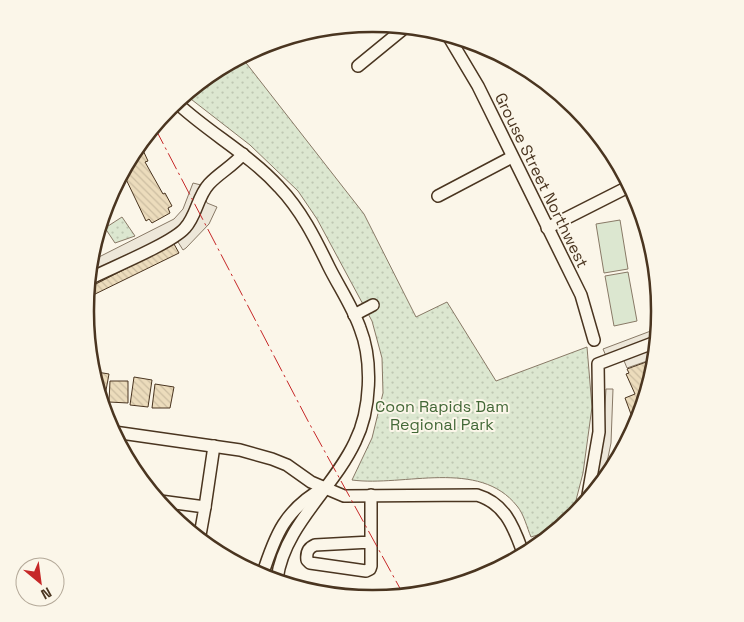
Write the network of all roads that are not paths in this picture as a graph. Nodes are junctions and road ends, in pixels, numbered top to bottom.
1 (397, 34) edge
2 (453, 45) edge
3 (358, 66) dead end
4 (183, 107) edge
5 (243, 154) junction
6 (512, 158) junction
7 (623, 190) edge
8 (438, 196) dead end
9 (548, 228) junction
10 (96, 276) edge
11 (373, 305) dead end
12 (354, 315) junction
13 (594, 340) dead end
14 (648, 345) edge
15 (122, 433) edge
16 (214, 446) junction
17 (590, 485) edge
18 (325, 487) junction
19 (371, 495) junction
20 (170, 502) edge
21 (205, 507) junction
22 (201, 531) edge
23 (371, 542) junction
24 (522, 546) edge
25 (265, 568) edge
26 (279, 574) edge

1 - 3 street
2 - 6 street, Grouse Street Northwest
4 - 5 street
5 - 10 street
5 - 12 street
6 - 8 street
6 - 9 street, Grouse Street Northwest
7 - 9 street
9 - 13 street, Grouse Street Northwest
11 - 12 street
12 - 18 street
14 - 17 street
15 - 16 street
16 - 18 street
16 - 21 street
18 - 19 street
18 - 25 street
18 - 26 street
19 - 23 street
19 - 24 street
20 - 21 street
21 - 22 street
23 - 23 street

